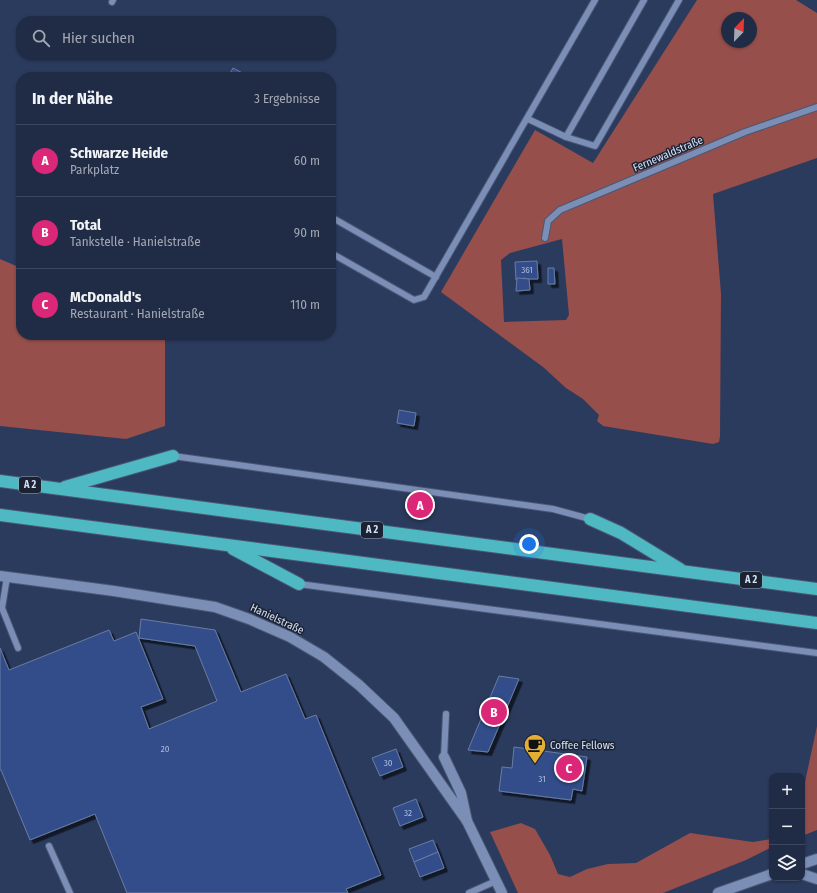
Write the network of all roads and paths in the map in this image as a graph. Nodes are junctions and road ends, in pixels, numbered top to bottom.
1 (595, 0) edge
2 (644, 0) edge
3 (679, 0) edge
4 (817, 107) edge
5 (528, 119) junction
6 (566, 137) junction
7 (336, 220) edge
8 (545, 238) dead end
9 (336, 257) edge
10 (436, 277) junction
11 (174, 456) joint
12 (0, 481) edge
13 (60, 489) junction
14 (0, 515) edge
15 (590, 519) joint
16 (225, 545) junction
17 (684, 572) junction
18 (4, 577) edge
19 (299, 584) joint
20 (817, 589) edge
21 (817, 623) edge
22 (18, 648) dead end
23 (817, 653) edge
24 (446, 714) dead end
25 (444, 757) joint
26 (467, 821) junction
27 (49, 846) dead end
28 (817, 859) edge
29 (805, 863) edge
30 (769, 875) edge
31 (805, 875) edge
32 (817, 879) edge
33 (496, 881) junction
34 (70, 893) edge
35 (469, 893) edge
36 (502, 893) edge
37 (718, 893) edge

1 - 5 lane
2 - 6 lane
3 - 6 lane
4 - 8 lane, Fernewaldstraße
5 - 6 lane
5 - 10 lane
7 - 10 lane
9 - 10 lane
11 - 13 highway
11 - 15 lane
12 - 13 highway, A 2
13 - 17 highway, A 2
14 - 16 highway
15 - 17 highway
16 - 19 highway
16 - 21 highway
17 - 20 highway, A 2
18 - 22 lane
18 - 26 street, Hanielstraße
19 - 23 lane
24 - 25 lane
25 - 26 street, Hanielstraße
26 - 33 street, Hanielstraße
27 - 34 lane
28 - 29 street
30 - 37 street
31 - 32 street
33 - 35 lane
33 - 36 street, Hanielstraße

